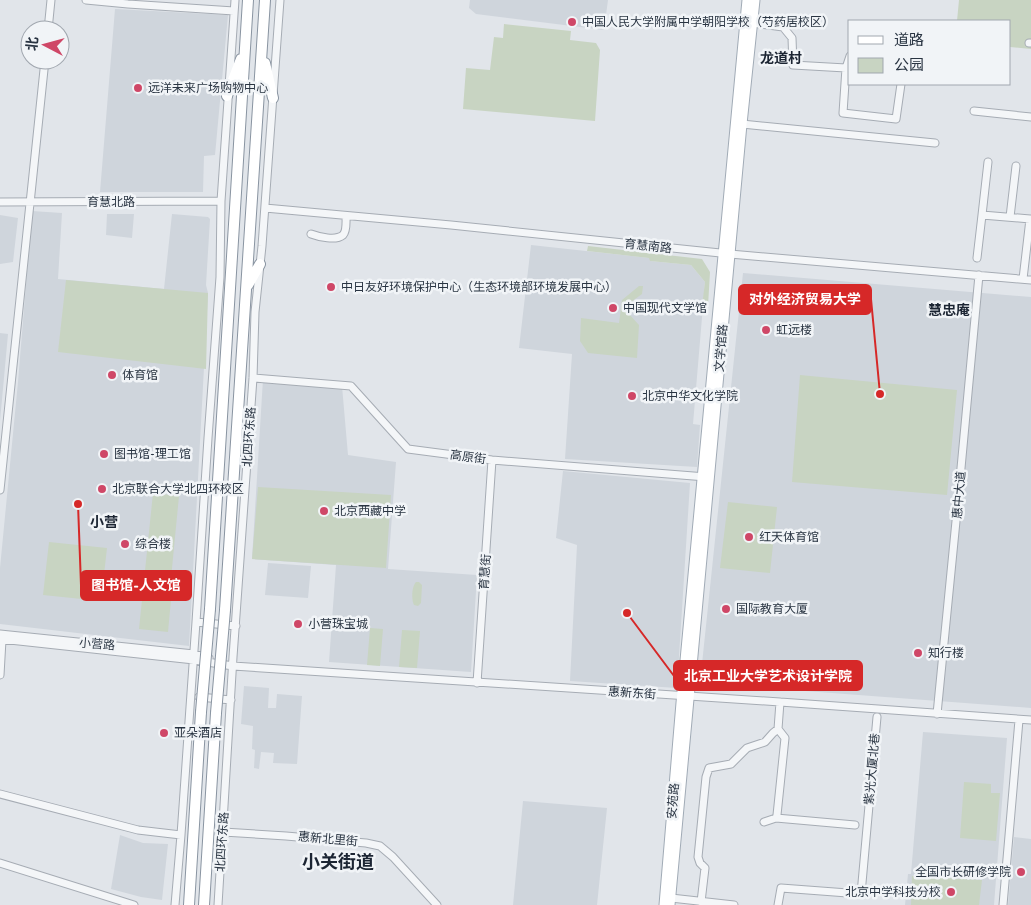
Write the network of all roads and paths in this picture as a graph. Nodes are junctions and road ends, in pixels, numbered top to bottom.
1 (51, 0) edge
2 (86, 0) edge
3 (235, 0) edge
4 (248, 0) edge
5 (265, 0) edge
6 (280, 0) edge
7 (747, 0) edge
8 (755, 0) edge
9 (234, 11) junction
10 (49, 20) edge
11 (752, 23) junction
12 (245, 48) junction
13 (262, 50) junction
14 (848, 62) edge
15 (846, 68) junction
16 (44, 70) edge
17 (900, 85) edge
18 (227, 96) junction
19 (273, 98) junction
20 (974, 111) dead end
21 (1031, 117) edge
22 (742, 124) junction
23 (936, 143) dead end
24 (988, 162) dead end
25 (1016, 166) dead end
26 (0, 202) edge
27 (29, 202) junction
28 (221, 202) junction
29 (265, 208) junction
30 (982, 215) junction
31 (346, 216) junction
32 (1010, 217) junction
33 (1030, 218) edge
34 (311, 234) dead end
35 (726, 254) junction
36 (977, 258) dead end
37 (260, 264) junction
38 (979, 275) junction
39 (1022, 279) junction
40 (1031, 280) edge
41 (246, 288) junction
42 (253, 378) junction
43 (492, 460) junction
44 (706, 477) junction
45 (0, 490) edge
46 (196, 622) junction
47 (236, 626) junction
48 (1, 638) edge
49 (194, 657) junction
50 (233, 666) junction
51 (0, 675) edge
52 (477, 683) junction
53 (191, 696) junction
54 (685, 696) junction
55 (231, 700) junction
56 (780, 702) junction
57 (937, 714) junction
58 (877, 717) dead end
59 (1019, 720) junction
60 (1031, 720) edge
61 (778, 729) junction
62 (0, 794) edge
63 (776, 818) junction
64 (764, 822) dead end
65 (855, 825) dead end
66 (223, 832) junction
67 (182, 835) junction
68 (0, 863) edge
69 (671, 902) edge
70 (701, 902) junction
71 (134, 905) edge
72 (175, 905) edge
73 (189, 905) edge
74 (204, 905) edge
75 (218, 905) edge
76 (438, 905) edge
77 (664, 905) edge
78 (734, 905) edge
79 (778, 905) edge
80 (1003, 905) edge

1 - 10 street
2 - 9 street
3 - 9 street
4 - 12 highway
5 - 13 highway, 北四环东路
6 - 19 street, 北四环东路
7 - 35 main road, 文学馆路
8 - 11 main road, 文学馆路
9 - 18 street
11 - 15 street
11 - 22 main road, 文学馆路
12 - 18 highway
12 - 73 highway, bridge
13 - 19 highway
13 - 41 highway, 北四环东路
14 - 15 street
15 - 17 street
16 - 27 street
18 - 28 street
19 - 29 street, 北四环东路
20 - 21 street
22 - 23 street
22 - 35 main road, 文学馆路
24 - 30 street
25 - 32 street
26 - 27 street, 育慧北路
27 - 28 street, 育慧北路
27 - 45 street
28 - 46 street
29 - 31 street, 育慧南路
29 - 37 street, 北四环东路
30 - 32 street
30 - 36 street
31 - 34 street
31 - 35 street, 育慧南路
32 - 33 street
33 - 39 street
35 - 38 street, 育慧南路
35 - 44 main road, 文学馆路
37 - 41 highway
37 - 42 street, 北四环东路
38 - 39 street, 育慧南路
38 - 57 street, 惠中大道
39 - 40 street, 育慧南路
41 - 74 highway, 北四环东路, bridge
42 - 43 street, 高原街
42 - 47 street, 北四环东路
43 - 44 street, 高原街
43 - 52 street, 育慧街
44 - 54 main road, 文学馆路
46 - 47 street
46 - 49 street
47 - 50 street, 北四环东路
48 - 49 street, 小营路
48 - 51 street
49 - 50 street, 小营路
49 - 53 street
50 - 52 street, 惠新东街
50 - 55 street, 北四环东路
52 - 54 street, 惠新东街
53 - 55 street
53 - 67 street
54 - 56 street, 惠新东街
54 - 69 main road, 安苑路
54 - 77 main road, 安苑路
55 - 66 street, 北四环东路
56 - 57 street, 惠新东街
56 - 61 street
57 - 59 street, 惠新东街
58 - 79 street, 紫光大厦北巷
59 - 60 street, 惠新东街
59 - 80 street
61 - 63 street
61 - 70 street
62 - 67 street
63 - 64 street
63 - 65 street
66 - 75 street, 北四环东路
66 - 76 street, 惠新北里街
67 - 72 street
68 - 71 street
69 - 70 street
70 - 78 street

